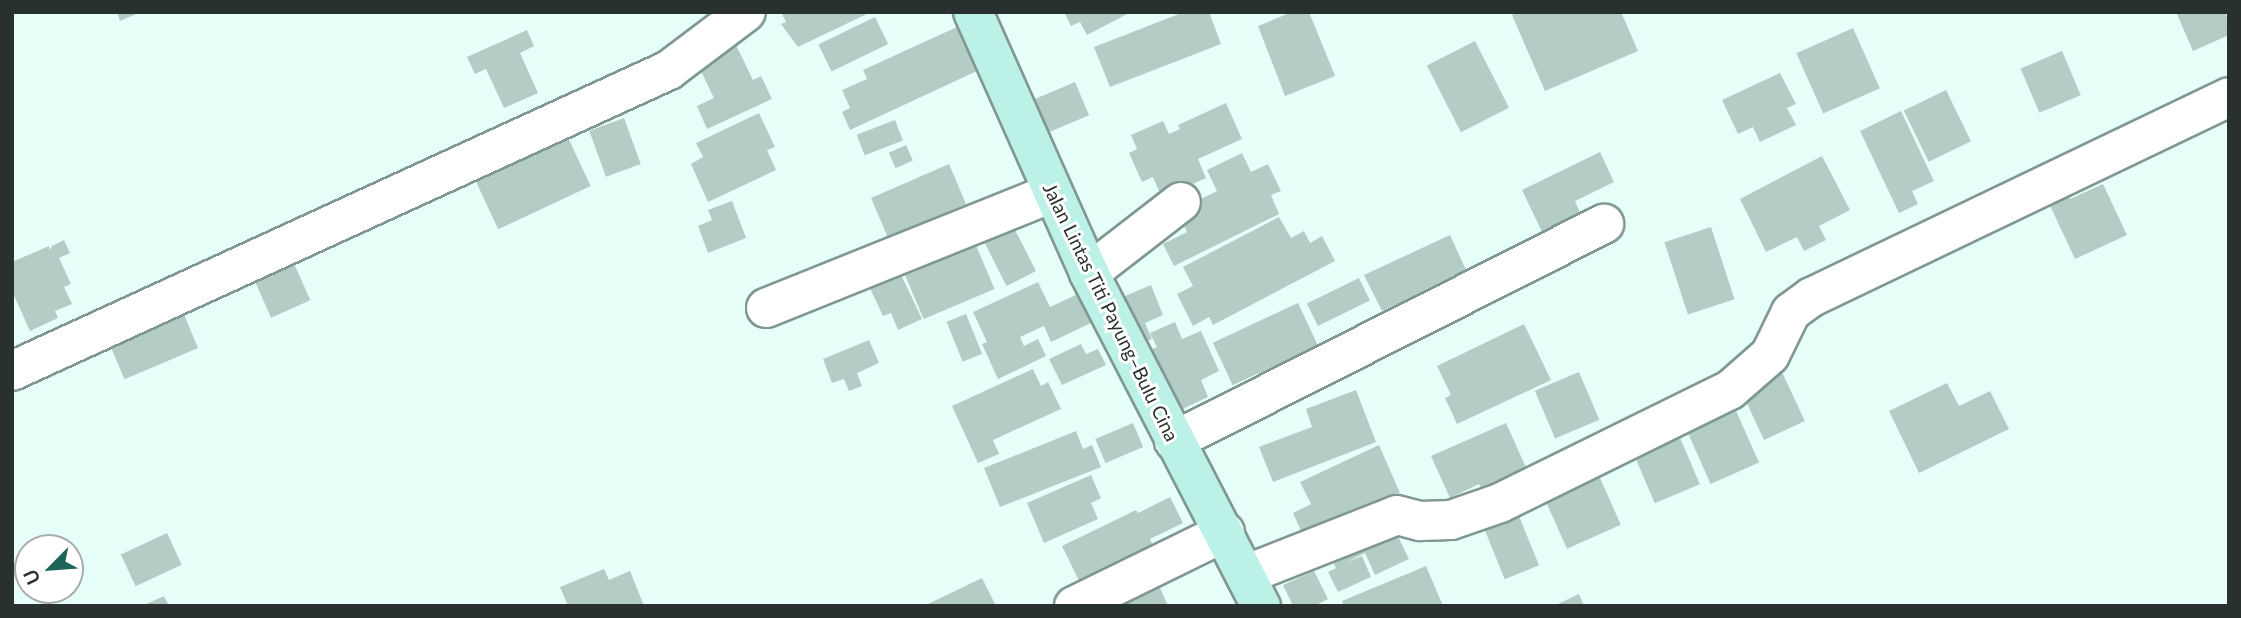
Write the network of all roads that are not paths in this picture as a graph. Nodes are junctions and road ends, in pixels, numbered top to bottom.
1 (746, 12) edge
2 (972, 12) edge
3 (2229, 97) edge
4 (1052, 193) junction
5 (1181, 202) dead end
6 (1604, 224) dead end
7 (1089, 273) junction
8 (766, 308) dead end
9 (12, 372) edge
10 (1174, 441) junction
11 (1225, 532) junction
12 (1253, 590) edge
13 (1074, 606) edge

1 - 9 street
2 - 4 main road, Jalan Lintas Titi Payung–Bulu Cina
3 - 12 street
4 - 7 main road, Jalan Lintas Titi Payung–Bulu Cina
4 - 8 street
5 - 7 street
6 - 10 street
7 - 10 main road, Jalan Lintas Titi Payung–Bulu Cina
10 - 11 main road, Jalan Lintas Titi Payung–Bulu Cina
11 - 12 main road, Jalan Lintas Titi Payung–Bulu Cina
11 - 13 street

